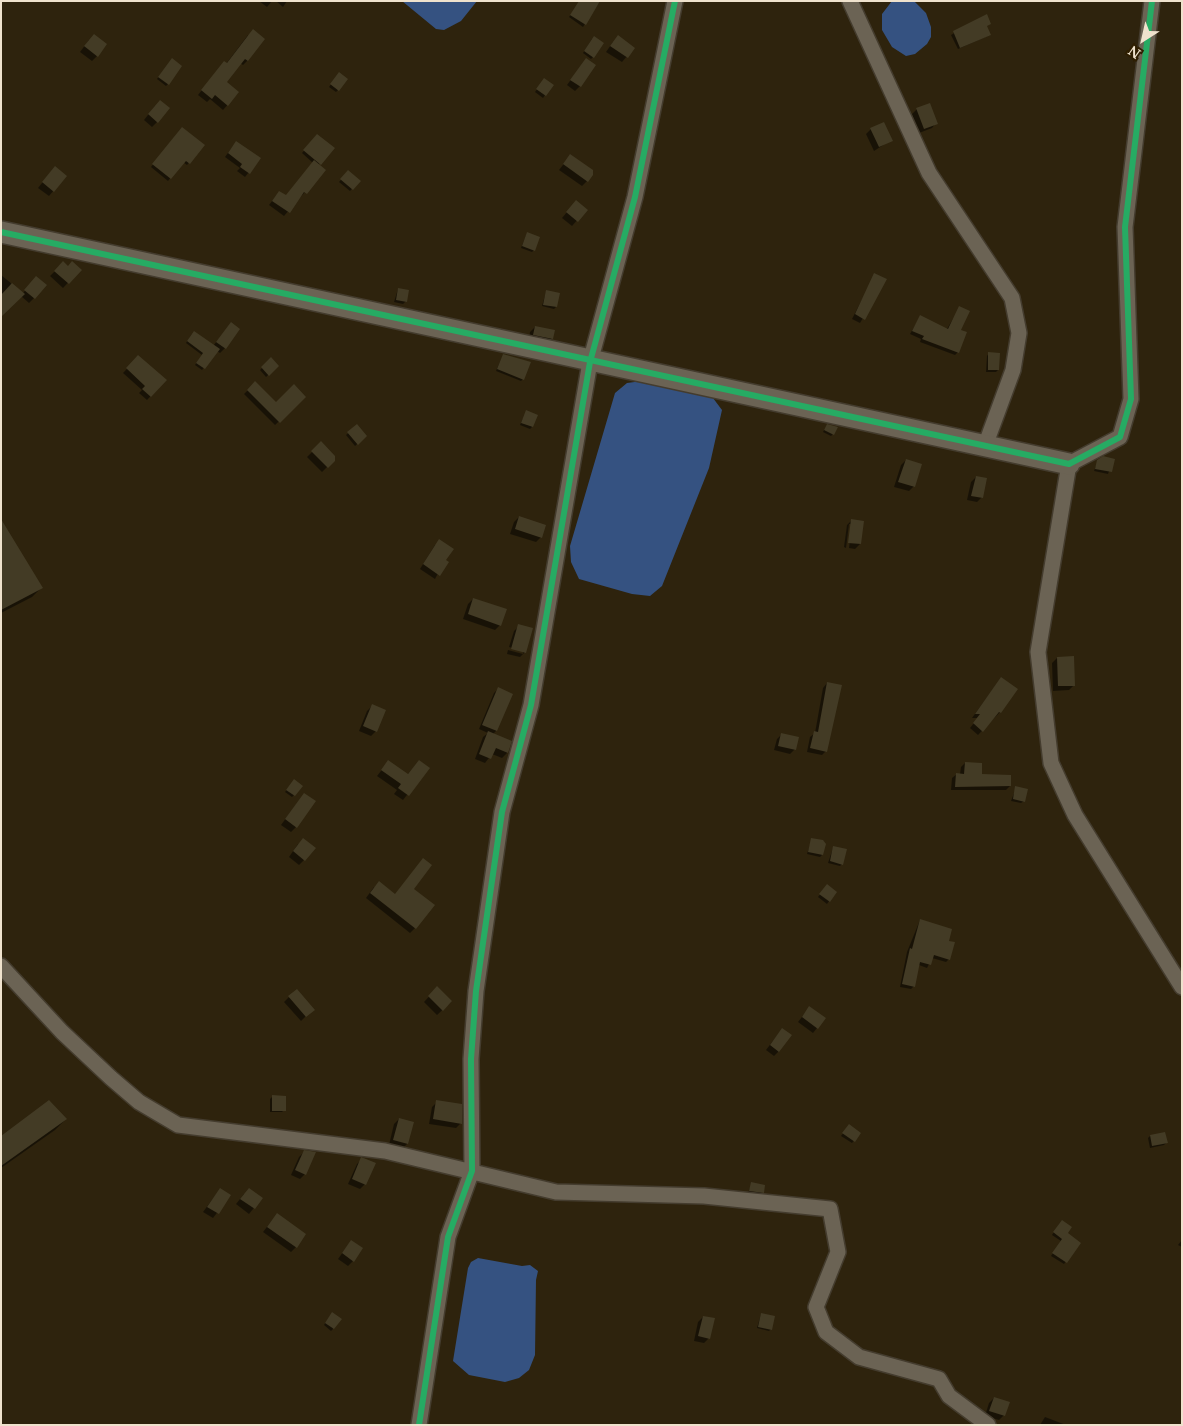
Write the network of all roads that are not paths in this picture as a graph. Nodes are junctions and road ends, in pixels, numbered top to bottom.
1 (675, 1) edge
2 (850, 1) edge
3 (1152, 1) edge
4 (1, 232) edge
5 (590, 362) junction
6 (985, 446) junction
7 (1069, 464) junction
8 (1, 966) edge
9 (1182, 987) edge
10 (472, 1171) junction
11 (419, 1425) edge
12 (988, 1425) edge

1 - 5 street
2 - 6 street
3 - 7 street
4 - 5 street
5 - 6 street
5 - 10 street
6 - 7 street
7 - 9 street
8 - 10 street
10 - 11 street
10 - 12 street

